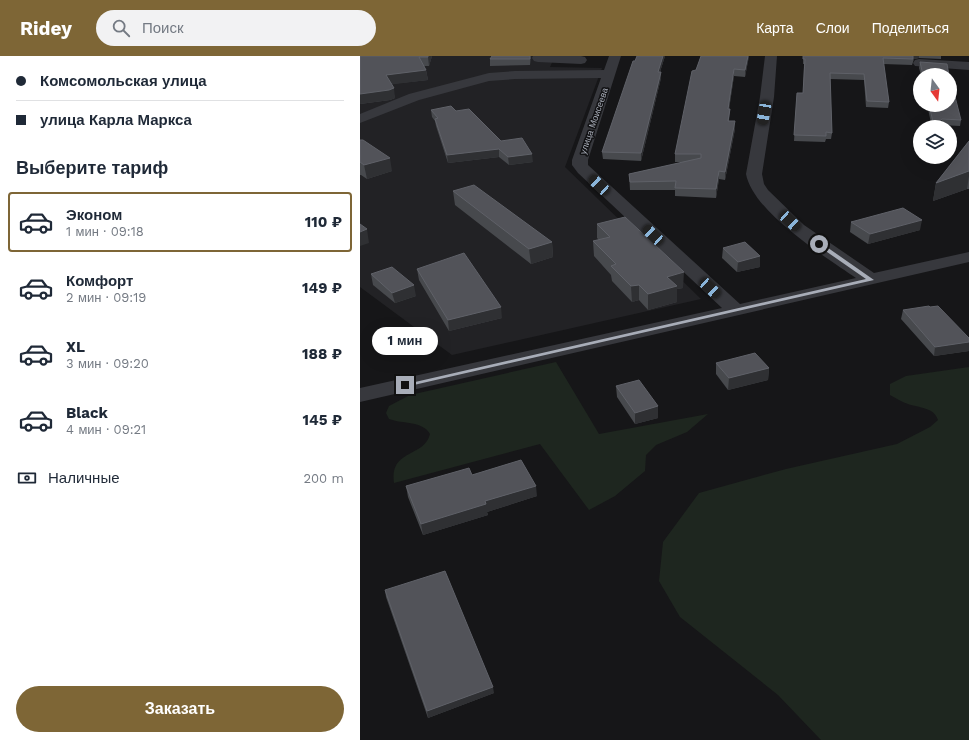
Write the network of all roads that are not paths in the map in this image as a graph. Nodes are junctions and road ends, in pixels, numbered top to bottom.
1 (771, 56) edge
2 (538, 58) dead end
3 (606, 62) edge
4 (919, 63) edge
5 (969, 66) edge
6 (360, 120) edge
7 (969, 257) edge
8 (871, 280) junction
9 (736, 312) junction
10 (360, 395) edge

1 - 8 street
2 - 3 street
3 - 6 street
3 - 9 street, улица Моисеева
4 - 5 street
7 - 8 street
8 - 9 street
9 - 10 street

